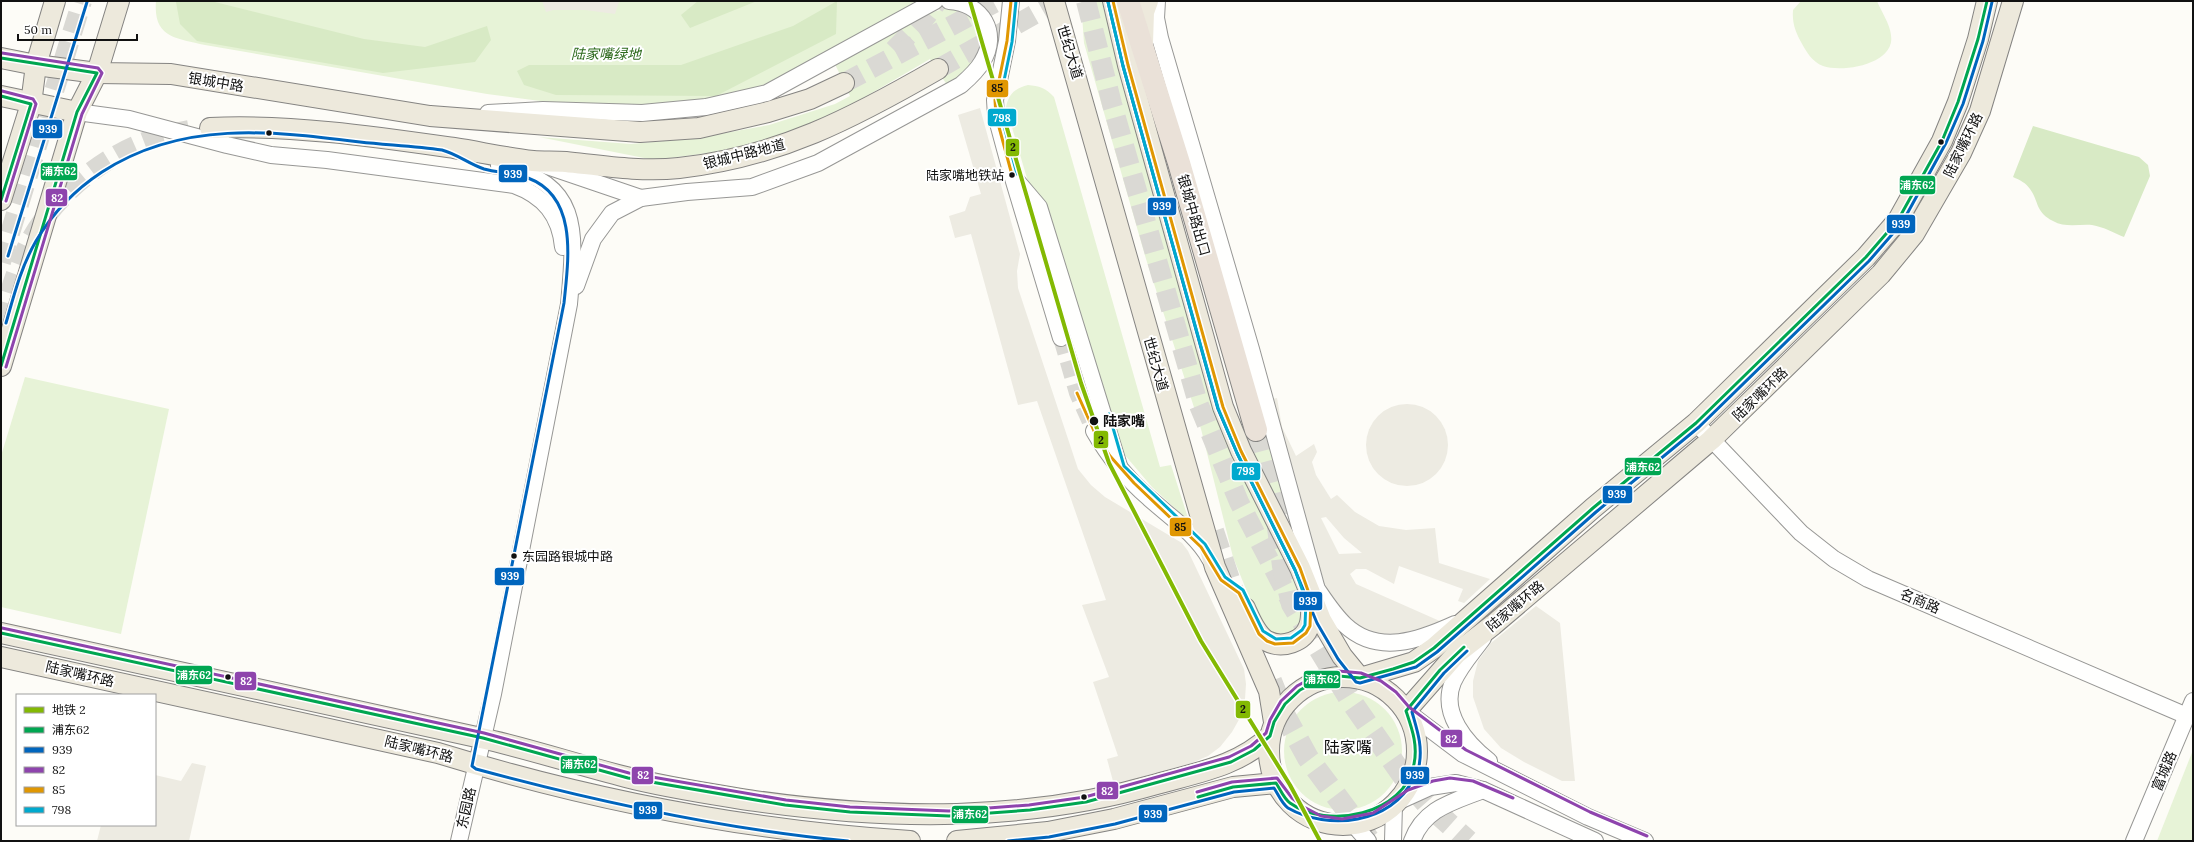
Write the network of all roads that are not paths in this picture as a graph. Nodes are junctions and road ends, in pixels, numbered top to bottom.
1 (55, 1) edge
2 (119, 1) edge
3 (946, 1) edge
4 (949, 1) edge
5 (1011, 1) edge
6 (1054, 1) edge
7 (1113, 1) edge
8 (1128, 1) edge
9 (1148, 1) edge
10 (1157, 1) edge
11 (1987, 1) edge
12 (2013, 1) edge
13 (929, 4) edge
14 (1144, 51) junction
15 (1, 58) edge
16 (36, 65) junction
17 (938, 69) tunnel mouth
18 (98, 73) junction
19 (844, 83) tunnel mouth
20 (1, 96) edge
21 (31, 104) junction
22 (77, 112) junction
23 (430, 116) junction
24 (210, 128) tunnel mouth
25 (454, 148) junction
26 (533, 161) junction
27 (1012, 175) junction
28 (641, 198) junction
29 (1, 200) edge
30 (569, 304) junction
31 (1061, 338) tunnel mouth
32 (1, 366) edge
33 (1696, 423) junction
34 (1256, 430) tunnel mouth
35 (1094, 432) tunnel mouth
36 (1711, 440) junction
37 (1120, 469) junction
38 (1218, 574) junction
39 (1314, 594) junction
40 (1468, 618) junction
41 (1493, 625) junction
42 (1, 633) edge
43 (1, 656) edge
44 (1360, 678) junction
45 (2193, 701) edge
46 (1406, 711) junction
47 (2187, 716) junction
48 (1272, 729) junction
49 (483, 738) junction
50 (476, 764) junction
51 (1514, 780) junction
52 (1276, 783) junction
53 (1483, 790) junction
54 (1396, 804) junction
55 (1354, 825) junction
56 (459, 841) edge
57 (910, 841) edge
58 (957, 841) edge
59 (1368, 841) edge
60 (1393, 841) edge
61 (1412, 841) edge
62 (1595, 841) edge
63 (1645, 841) edge
64 (2134, 841) edge

1 - 16 main road
2 - 18 main road
3 - 13 street
4 - 28 street
5 - 27 street
6 - 38 main road, 世纪大道
7 - 39 main road
8 - 14 highway, 银城中路出口
9 - 14 main road
10 - 39 street
11 - 33 main road, 陆家嘴环路
12 - 36 main road, 陆家嘴环路
13 - 23 street
14 - 34 highway, 银城中路出口
15 - 16 main road, 银城中路
16 - 18 main road, 银城中路
16 - 21 main road
17 - 26 main road, 银城中路地道
18 - 22 main road
18 - 23 main road, 银城中路
19 - 23 main road
20 - 21 main road
21 - 22 main road
21 - 29 main road
22 - 30 street
22 - 32 main road
24 - 25 main road
25 - 26 main road
25 - 30 street
26 - 28 street
27 - 31 street
27 - 37 street
28 - 30 street
30 - 49 street, 东园路
33 - 36 street, 名商路
33 - 40 main road, 陆家嘴环路
35 - 37 street
36 - 41 main road, 陆家嘴环路
36 - 47 street, 名商路
37 - 38 street
38 - 39 main road
38 - 48 main road, 世纪大道
39 - 40 street
39 - 44 main road
40 - 44 main road, 陆家嘴环路
41 - 46 main road, 陆家嘴环路
41 - 51 street
42 - 49 main road, 陆家嘴环路
43 - 50 main road, 陆家嘴环路
44 - 46 main road
44 - 48 main road
45 - 47 street, 富城路
46 - 51 street
46 - 54 main road
47 - 64 street, 富城路
48 - 49 main road, 陆家嘴环路
48 - 52 main road, 世纪大道
49 - 50 street, 东园路
50 - 56 street, 东园路
50 - 57 main road, 陆家嘴环路
51 - 63 street
52 - 55 main road, 世纪大道
52 - 58 main road
53 - 54 street
53 - 61 street
53 - 62 street
54 - 55 main road
54 - 60 street
55 - 59 street

